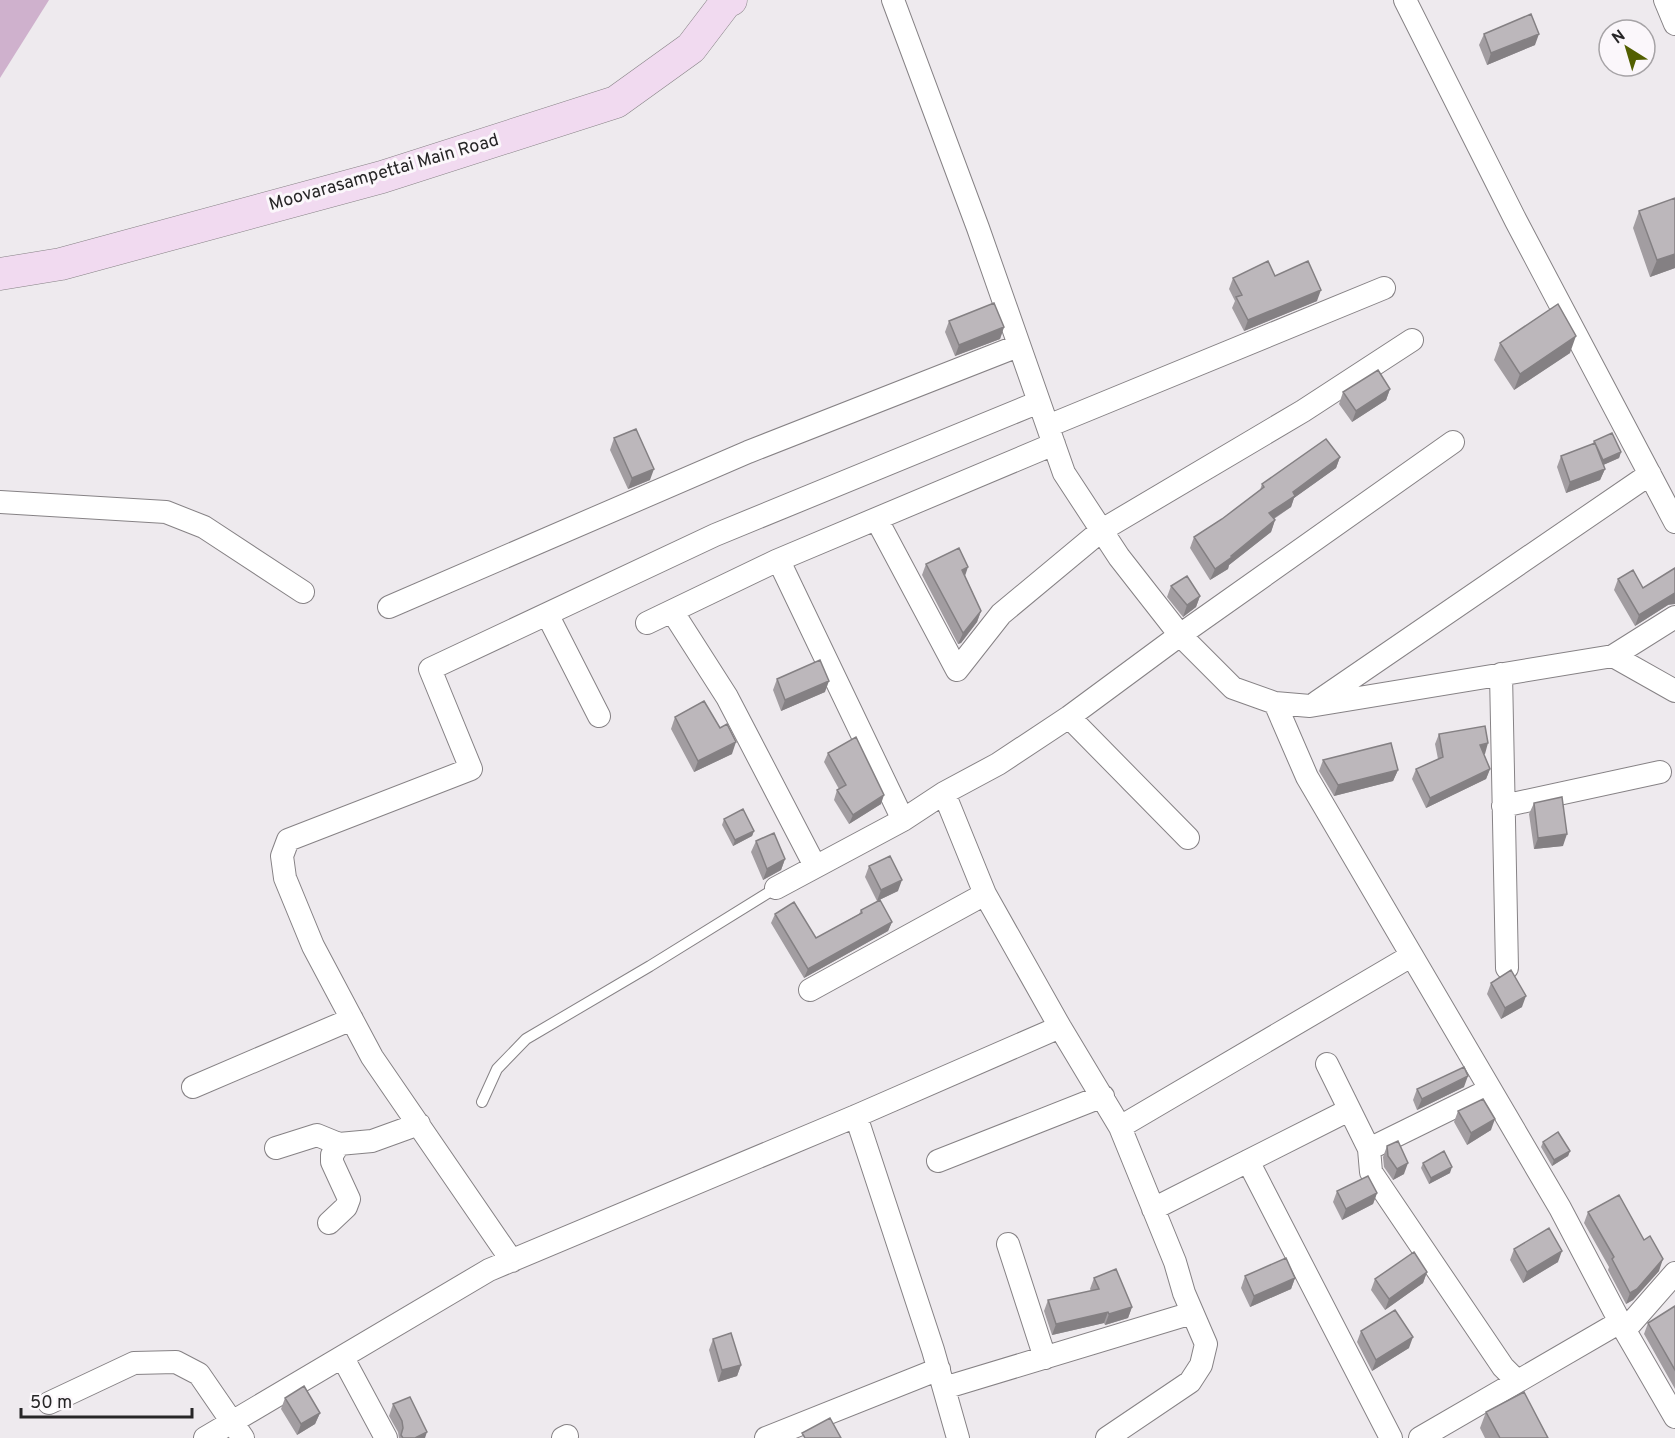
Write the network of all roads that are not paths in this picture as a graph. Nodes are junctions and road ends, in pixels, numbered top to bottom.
1 (731, 0) edge
2 (893, 0) edge
3 (1405, 0) edge
4 (1665, 0) edge
5 (1675, 24) edge
6 (0, 274) edge
7 (1384, 288) dead end
8 (1412, 340) dead end
9 (1018, 346) junction
10 (1039, 402) junction
11 (1051, 435) junction
12 (1453, 442) dead end
13 (1650, 474) junction
14 (0, 502) edge
15 (877, 520) junction
16 (1675, 522) edge
17 (1102, 530) junction
18 (779, 561) junction
19 (303, 592) dead end
20 (388, 607) dead end
21 (672, 611) junction
22 (547, 614) junction
23 (1675, 617) edge
24 (647, 623) dead end
25 (1179, 635) junction
26 (1613, 656) junction
27 (1501, 674) junction
28 (1675, 691) edge
29 (1275, 703) junction
30 (1310, 706) junction
31 (599, 716) dead end
32 (1069, 717) junction
33 (1660, 772) dead end
34 (944, 793) junction
35 (1503, 806) junction
36 (903, 820) junction
37 (1188, 838) dead end
38 (815, 867) junction
39 (776, 888) joint
40 (985, 894) junction
41 (1411, 956) junction
42 (1507, 968) dead end
43 (810, 990) dead end
44 (352, 1019) junction
45 (1060, 1027) junction
46 (1328, 1064) dead end
47 (193, 1087) dead end
48 (1489, 1090) junction
49 (1103, 1096) junction
50 (482, 1102) dead end
51 (1349, 1110) junction
52 (856, 1116) junction
53 (419, 1124) junction
54 (1120, 1127) junction
55 (339, 1144) junction
56 (276, 1148) dead end
57 (1369, 1149) junction
58 (938, 1161) dead end
59 (1248, 1161) junction
60 (1153, 1209) junction
61 (329, 1223) dead end
62 (1008, 1244) dead end
63 (512, 1261) junction
64 (1675, 1273) edge
65 (1192, 1313) junction
66 (1622, 1326) junction
67 (343, 1358) junction
68 (1045, 1358) junction
69 (941, 1379) junction
70 (1517, 1381) junction
71 (49, 1403) dead end
72 (1675, 1417) edge
73 (238, 1430) edge
74 (205, 1438) edge
75 (386, 1438) edge
76 (766, 1438) edge
77 (958, 1438) edge
78 (1107, 1438) edge
79 (1391, 1438) edge
80 (1420, 1438) edge

1 - 6 street, Moovarasampettai Main Road
2 - 9 street
3 - 13 street
4 - 5 street
7 - 11 street
8 - 17 street
9 - 10 street
9 - 20 street
10 - 11 street
10 - 22 street
11 - 15 street
11 - 17 street
12 - 25 street
13 - 16 street
13 - 30 street
14 - 19 street
15 - 17 street
15 - 18 street
17 - 25 street
18 - 21 street
18 - 36 street
21 - 24 street
21 - 38 street
22 - 31 street
22 - 44 street
23 - 26 street
25 - 29 street
25 - 32 street
26 - 27 street
26 - 28 street
27 - 30 street
27 - 35 street
29 - 30 street
29 - 41 street
32 - 34 street
32 - 37 street
33 - 35 street
34 - 36 street
34 - 40 street
35 - 42 street
36 - 38 street
38 - 39 street
39 - 50 lane
40 - 43 street
40 - 45 street
41 - 48 street
41 - 54 street
44 - 47 street
44 - 53 street
45 - 49 street
45 - 52 street
46 - 51 street
48 - 57 street
48 - 66 street
49 - 54 street
49 - 58 street
51 - 57 street
51 - 59 street
52 - 63 street
52 - 69 street
53 - 55 street
53 - 63 street
54 - 60 street
55 - 56 street
55 - 61 street
57 - 70 street
59 - 60 street
59 - 79 street
60 - 65 street
62 - 68 street
63 - 67 street
64 - 66 street
65 - 68 street
65 - 78 street
66 - 70 street
66 - 72 street
67 - 73 street
67 - 75 street
68 - 69 street
69 - 76 street
69 - 77 street
70 - 80 street
71 - 73 street
73 - 74 street

